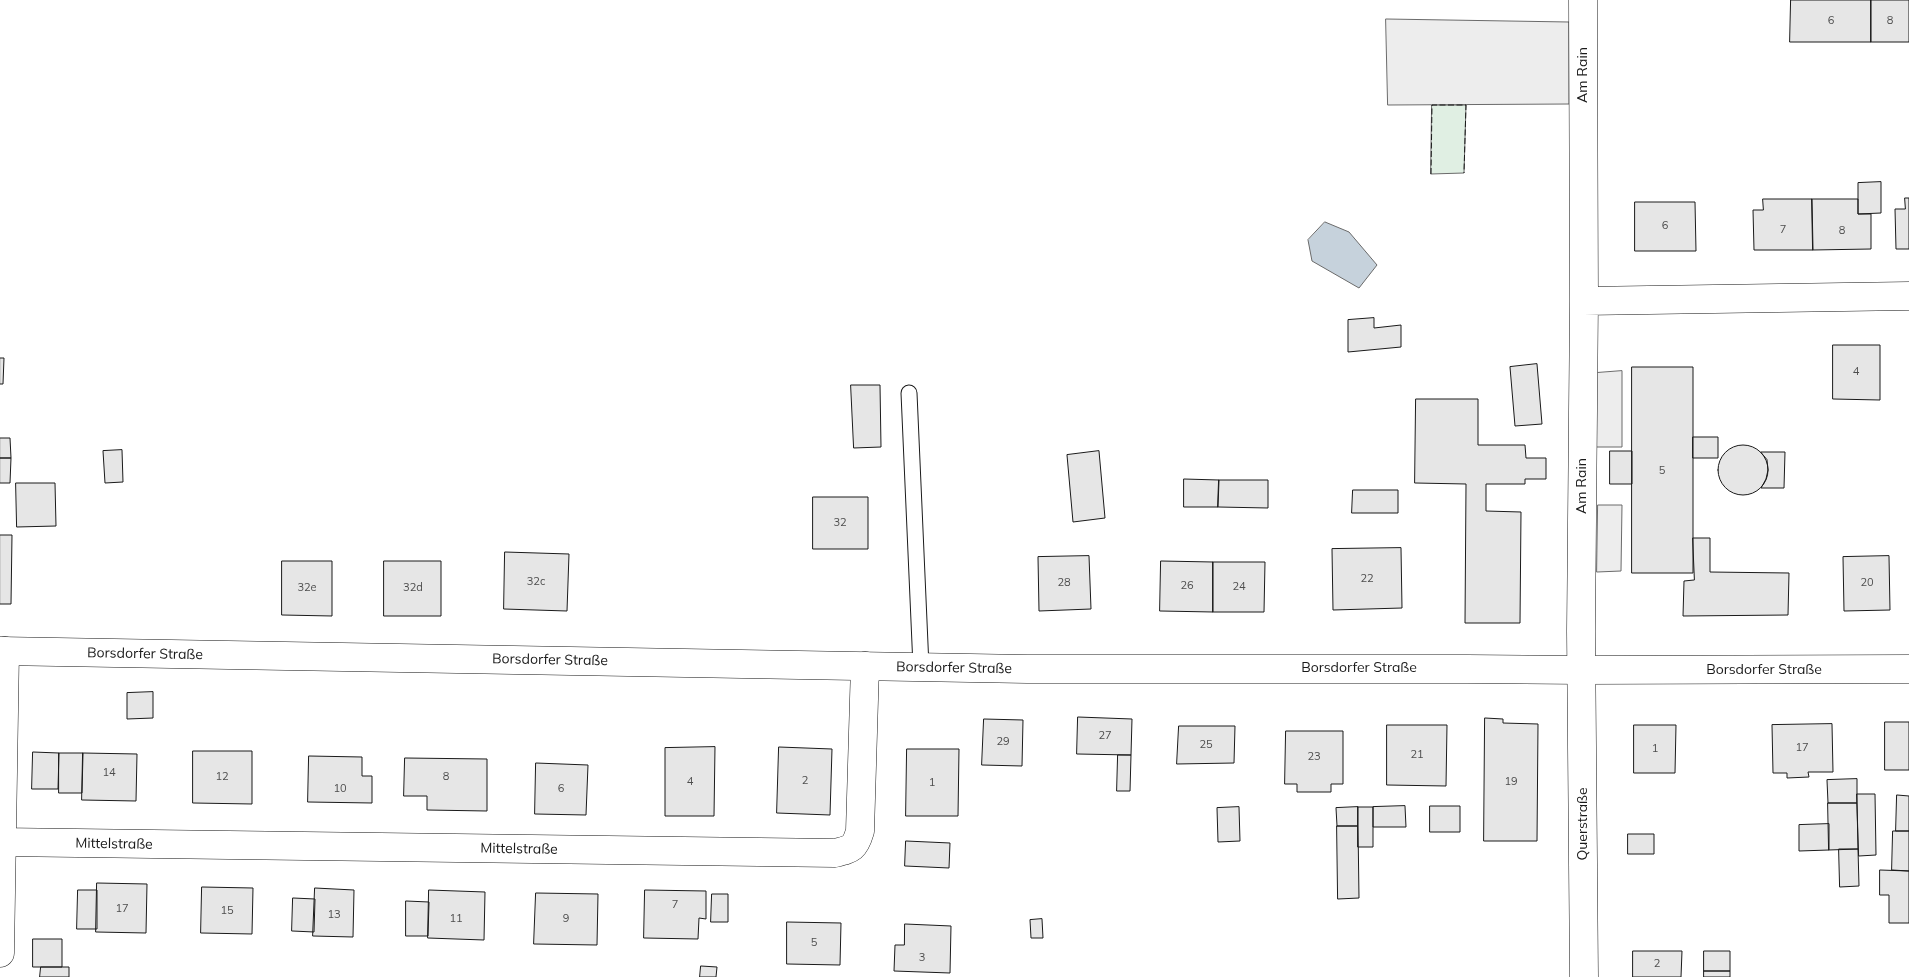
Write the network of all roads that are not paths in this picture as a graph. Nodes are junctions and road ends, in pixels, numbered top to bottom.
1 (1583, 0) edge
2 (1909, 296) edge
3 (1584, 301) junction
4 (909, 393) dead end
5 (2, 651) edge
6 (865, 666) junction
7 (921, 667) junction
8 (1909, 669) edge
9 (1582, 670) junction
10 (1, 842) edge
11 (0, 953) edge
12 (1584, 977) edge

1 - 3 street, Am Rain
2 - 3 street
3 - 9 street, Am Rain
4 - 7 lane
5 - 6 street, Borsdorfer Straße
5 - 10 street
6 - 7 street, Borsdorfer Straße
6 - 10 street, Mittelstraße
7 - 9 street, Borsdorfer Straße
8 - 9 street, Borsdorfer Straße
9 - 12 street, Querstraße
10 - 11 street

